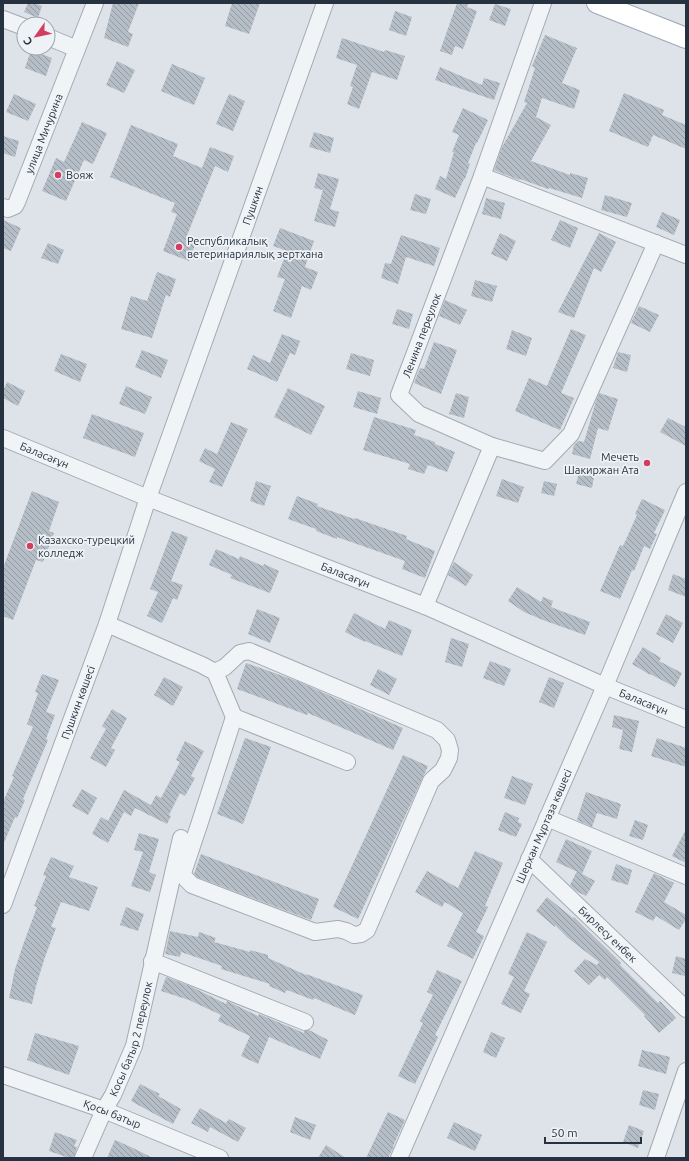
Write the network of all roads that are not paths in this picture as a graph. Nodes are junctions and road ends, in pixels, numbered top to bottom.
1 (95, 3) edge
2 (325, 3) edge
3 (543, 3) edge
4 (597, 3) edge
5 (3, 19) edge
6 (16, 25) edge
7 (686, 38) edge
8 (56, 40) edge
9 (77, 49) junction
10 (482, 176) junction
11 (3, 207) edge
12 (656, 242) junction
13 (686, 255) edge
14 (3, 438) edge
15 (492, 446) junction
16 (686, 492) edge
17 (148, 498) junction
18 (425, 606) junction
19 (106, 624) junction
20 (215, 672) junction
21 (605, 686) junction
22 (234, 717) junction
23 (686, 719) edge
24 (347, 762) dead end
25 (547, 818) junction
26 (181, 838) dead end
27 (529, 859) junction
28 (686, 876) edge
29 (3, 905) edge
30 (152, 961) junction
31 (686, 1009) edge
32 (305, 1022) dead end
33 (686, 1071) edge
34 (3, 1075) edge
35 (104, 1110) junction
36 (83, 1158) edge
37 (220, 1158) edge
38 (399, 1158) edge
39 (656, 1158) edge

1 - 9 street, улица Мичурина
2 - 17 street, Пушкин
3 - 10 street, Ленина переулок
4 - 7 main road
5 - 6 street
8 - 9 street
9 - 11 street, улица Мичурина
10 - 12 street
10 - 15 street, Ленина переулок
12 - 13 street
12 - 15 street, Ленина переулок
14 - 17 street, Баласағұн
15 - 18 street
16 - 21 street, Шерхан Мұртаза көшесі
17 - 18 street, Баласағұн
17 - 19 street, Пушкин көшесі
18 - 21 street, Баласағұн
19 - 20 street
19 - 29 street, Пушкин көшесі
20 - 22 street
20 - 22 street
21 - 23 street, Баласағұн
21 - 25 street, Шерхан Мұртаза көшесі
22 - 24 street
25 - 27 street, Шерхан Мұртаза көшесі
25 - 28 street
26 - 30 street, Косы батыр 2 переулок
27 - 31 street, Бирлесу енбек
27 - 38 street, Шерхан Мұртаза көшесі
30 - 32 street
30 - 35 street, Косы батыр 2 переулок
33 - 39 street
34 - 35 street, Қосы батыр
35 - 36 street, Косы батыр 2 переулок
35 - 37 street, Қосы батыр

